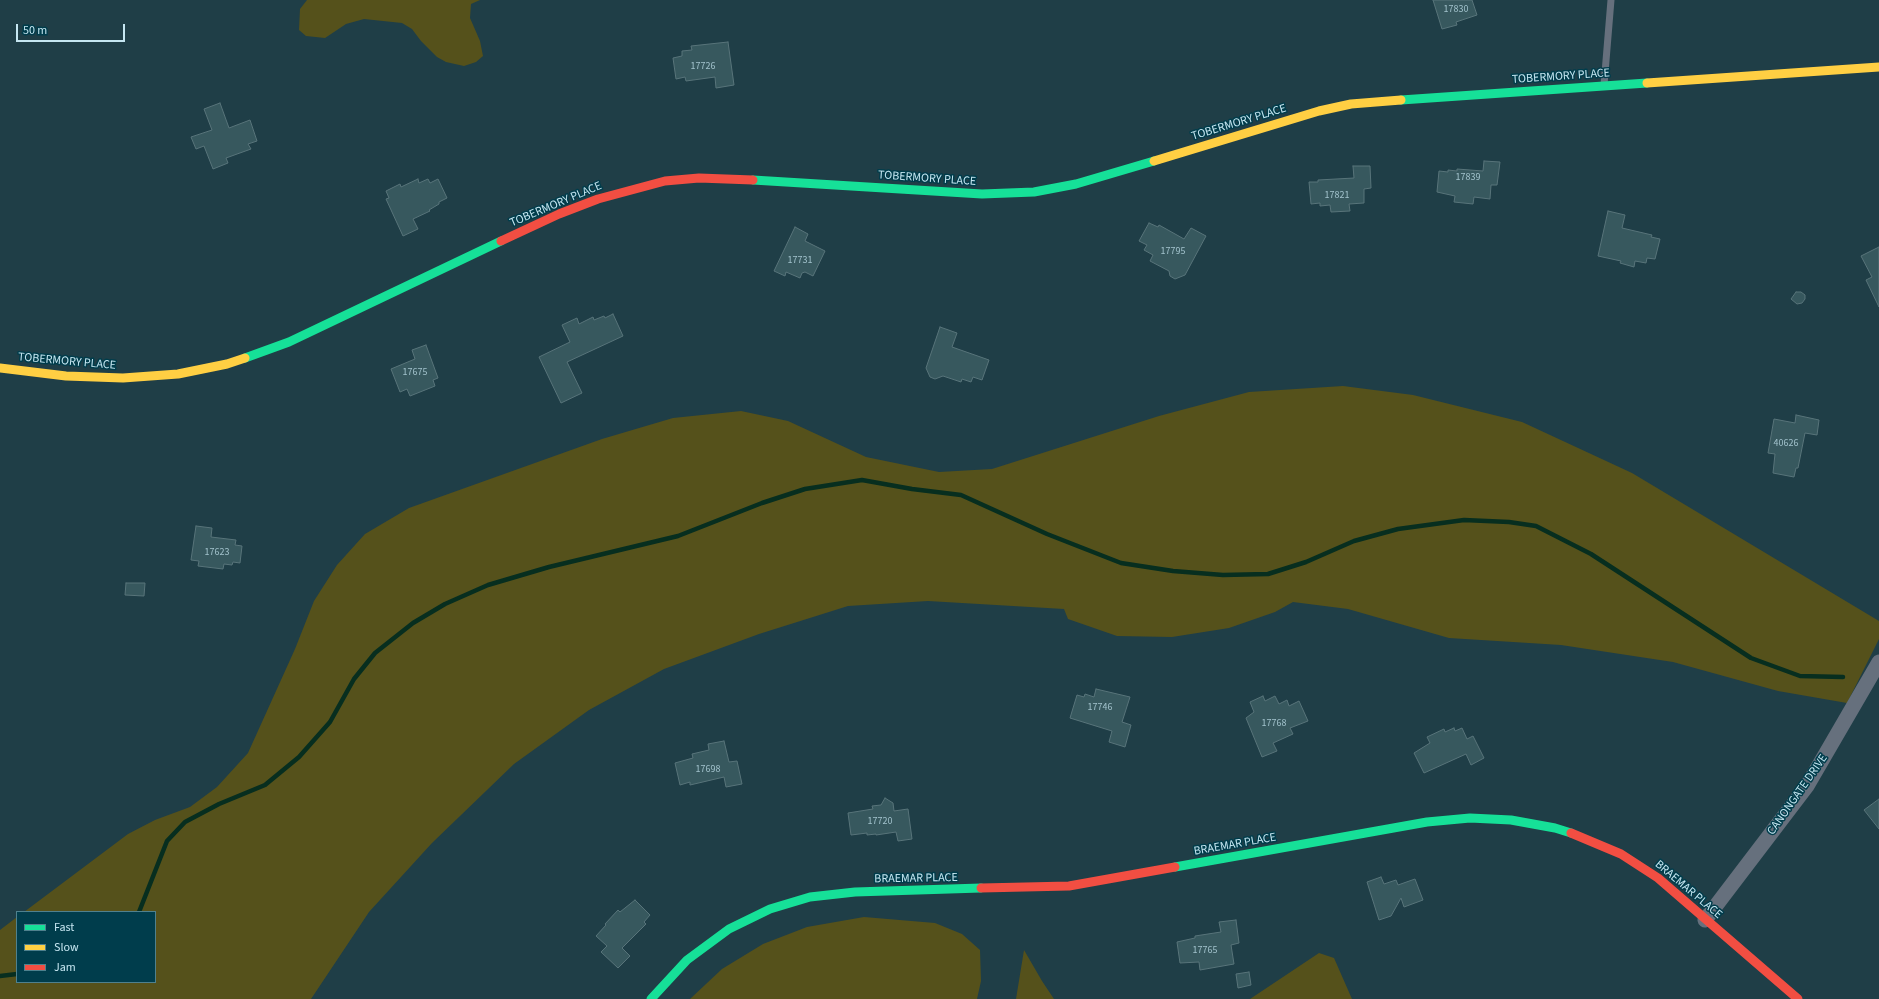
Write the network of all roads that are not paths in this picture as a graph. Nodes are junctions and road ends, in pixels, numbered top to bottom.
1 (1610, 0) edge
2 (1879, 67) edge
3 (1604, 87) junction
4 (0, 368) edge
5 (1879, 662) edge
6 (1705, 920) junction
7 (651, 999) edge
8 (1798, 999) edge

1 - 3 lane
2 - 3 street, TOBERMORY PLACE
3 - 4 street, TOBERMORY PLACE
5 - 6 street, CANONGATE DRIVE
6 - 7 street, BRAEMAR PLACE
6 - 8 street, BRAEMAR PLACE

